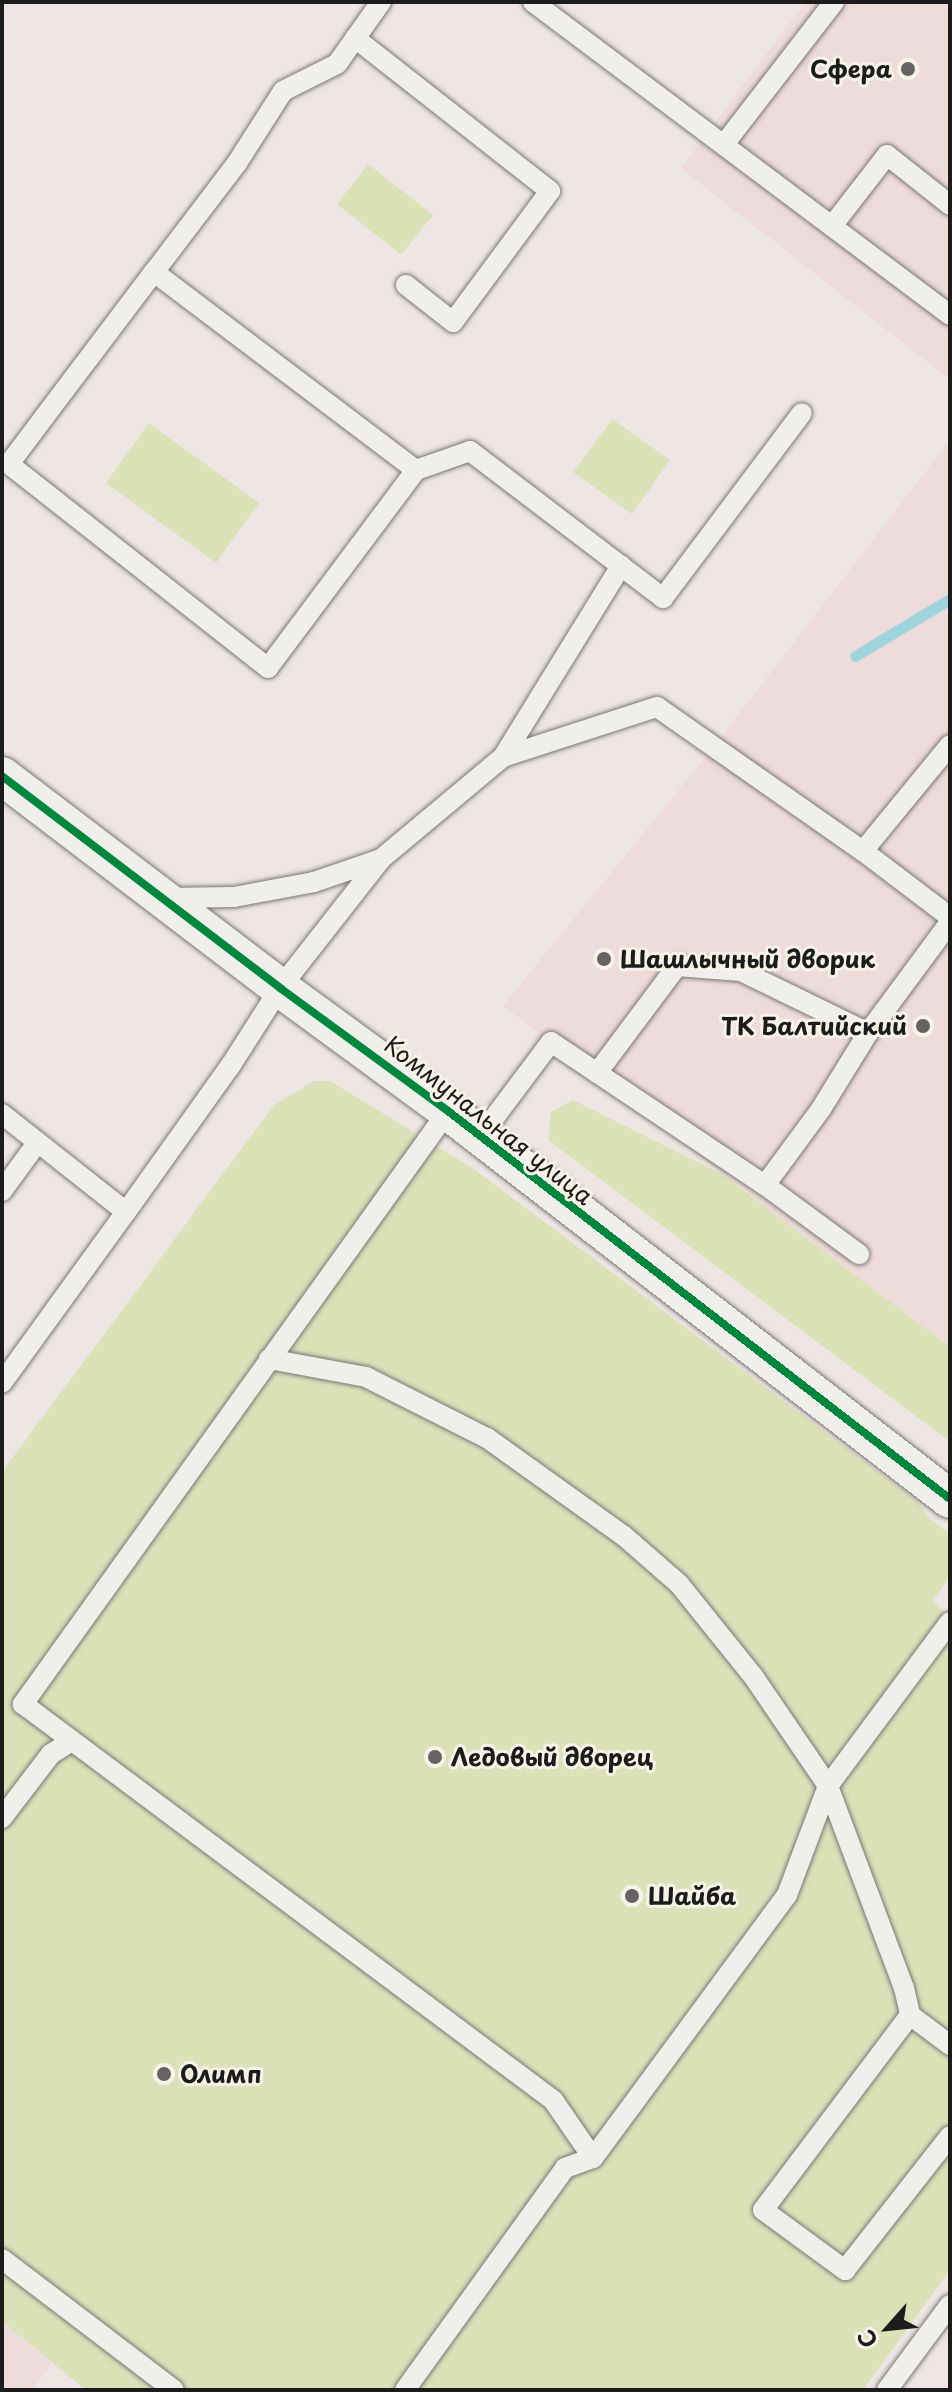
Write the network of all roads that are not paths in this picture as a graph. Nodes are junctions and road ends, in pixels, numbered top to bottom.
1 (381, 2) edge
2 (533, 2) edge
3 (834, 2) edge
4 (355, 38) junction
5 (725, 143) junction
6 (950, 205) edge
7 (832, 226) junction
8 (154, 272) junction
9 (406, 285) dead end
10 (950, 315) edge
11 (802, 413) dead end
12 (416, 470) junction
13 (621, 566) junction
14 (950, 745) edge
15 (503, 757) junction
16 (2, 776) edge
17 (863, 851) junction
18 (381, 859) junction
19 (161, 898) junction
20 (950, 919) edge
21 (280, 988) junction
22 (868, 1033) junction
23 (597, 1073) junction
24 (448, 1111) junction
25 (2, 1114) edge
26 (479, 1138) junction
27 (37, 1143) junction
28 (765, 1185) junction
29 (2, 1191) edge
30 (126, 1212) junction
31 (859, 1254) dead end
32 (269, 1359) junction
33 (2, 1383) edge
34 (950, 1499) edge
35 (950, 1622) edge
36 (70, 1742) junction
37 (828, 1786) junction
38 (2, 1818) edge
39 (910, 2015) junction
40 (950, 2045) edge
41 (950, 2136) edge
42 (593, 2158) junction
43 (2, 2259) edge
44 (950, 2305) edge
45 (174, 2390) edge
46 (405, 2390) edge
47 (887, 2390) edge

1 - 4 lane
2 - 5 lane
3 - 5 lane
4 - 8 lane
4 - 9 lane
5 - 7 lane
6 - 7 lane
7 - 10 lane
8 - 12 lane
8 - 12 lane
11 - 13 lane
12 - 13 lane
13 - 15 lane
14 - 17 lane
15 - 17 lane
15 - 18 lane
16 - 19 street, Коммунальная улица
17 - 20 lane
18 - 19 lane
18 - 21 lane
19 - 21 street, Коммунальная улица
20 - 22 lane
21 - 24 street, Коммунальная улица
21 - 30 lane
22 - 23 lane
22 - 28 lane
23 - 26 lane
23 - 28 lane
24 - 26 street, Коммунальная улица
24 - 32 lane
25 - 27 lane
26 - 34 street, Коммунальная улица
27 - 29 lane
27 - 30 lane
28 - 31 lane
30 - 33 lane
32 - 36 lane
32 - 37 lane
35 - 37 lane
36 - 38 lane
36 - 42 lane
37 - 39 lane
37 - 42 lane
39 - 40 lane
39 - 41 lane
42 - 46 lane
43 - 45 lane
44 - 47 lane

